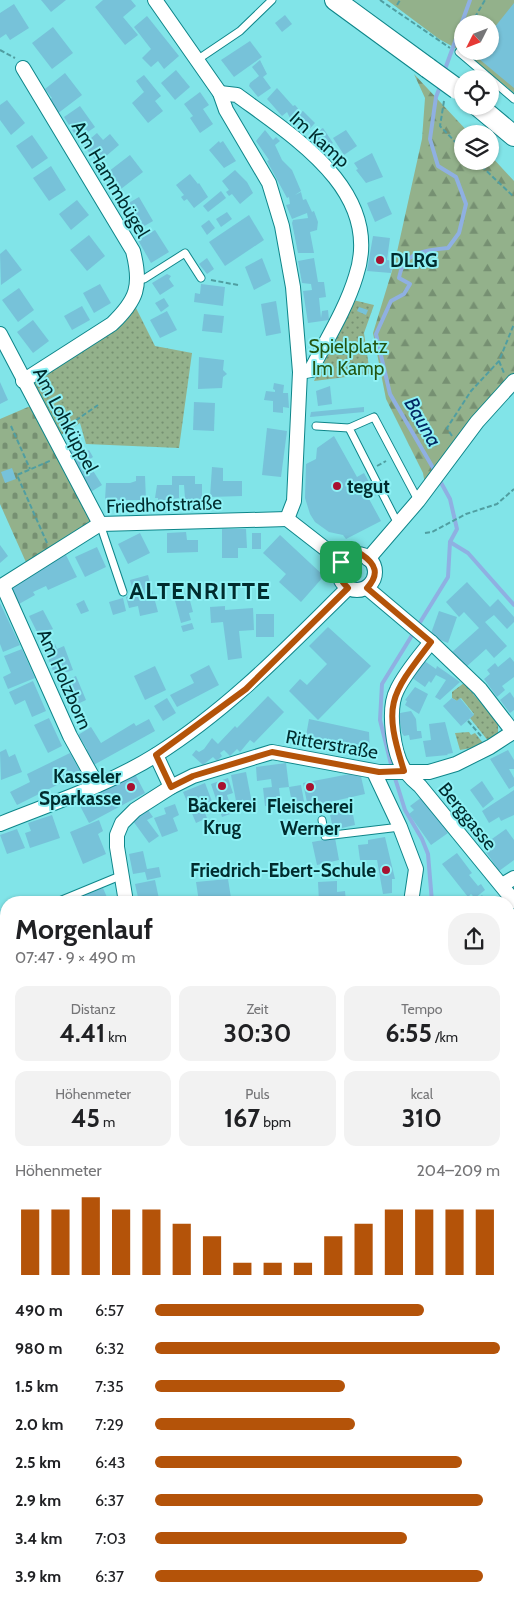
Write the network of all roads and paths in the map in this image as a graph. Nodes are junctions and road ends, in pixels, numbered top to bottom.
1 (154, 0) edge
2 (272, 0) edge
3 (335, 0) edge
4 (380, 0) edge
5 (400, 0) edge
6 (485, 0) edge
7 (397, 5) dead end
8 (476, 15) edge
9 (0, 50) edge
10 (454, 50) edge
11 (197, 60) junction
12 (468, 60) edge
13 (23, 68) joint
14 (220, 93) junction
15 (454, 93) edge
16 (454, 96) edge
17 (514, 99) edge
18 (489, 115) edge
19 (514, 136) edge
20 (454, 141) edge
21 (486, 170) edge
22 (514, 197) edge
23 (201, 278) joint
24 (137, 281) junction
25 (238, 285) dead end
26 (514, 324) edge
27 (0, 334) edge
28 (343, 350) dead end
29 (343, 355) dead end
30 (300, 372) junction
31 (23, 381) junction
32 (514, 381) edge
33 (98, 405) dead end
34 (10, 426) dead end
35 (316, 426) dead end
36 (349, 428) junction
37 (50, 431) junction
38 (458, 447) junction
39 (63, 455) junction
40 (395, 456) junction
41 (30, 469) junction
42 (370, 470) junction
43 (514, 489) edge
44 (422, 496) junction
45 (287, 519) junction
46 (100, 524) junction
47 (398, 524) junction
48 (425, 532) dead end
49 (52, 554) junction
50 (368, 559) junction
51 (341, 562) junction
52 (2, 586) edge
53 (348, 588) junction
54 (367, 588) junction
55 (123, 592) dead end
56 (426, 638) junction
57 (468, 721) dead end
58 (514, 732) edge
59 (485, 741) dead end
60 (156, 755) junction
61 (401, 771) junction
62 (378, 772) junction
63 (97, 785) junction
64 (171, 787) junction
65 (322, 820) dead end
66 (0, 824) edge
67 (400, 827) junction
68 (120, 876) junction
69 (514, 878) edge
70 (502, 886) junction
71 (72, 896) edge
72 (125, 896) edge
73 (412, 896) edge
74 (510, 896) edge

1 - 11 street
2 - 11 lane
3 - 15 main road, bridge
4 - 10 path
5 - 7 path
6 - 8 path
9 - 13 path
11 - 14 street
12 - 17 lane
13 - 24 street, Am Hammbügel
14 - 30 street
14 - 30 street, Im Kamp
16 - 20 path
18 - 19 main road
21 - 22 path
23 - 24 lane
23 - 25 path
24 - 31 street, Am Hammbügel
26 - 38 path
27 - 31 street, Am Lohküppel
28 - 29 path
30 - 45 street
31 - 37 street, Am Lohküppel
32 - 38 street
33 - 37 path
34 - 41 path
35 - 36 lane
36 - 40 lane
36 - 42 lane
37 - 39 street, Am Lohküppel
38 - 44 street
39 - 41 path
39 - 46 street, Am Lohküppel
40 - 42 path
40 - 44 lane
41 - 49 path
42 - 47 lane
43 - 48 path
44 - 47 street
45 - 46 street, Friedhofstraße
45 - 51 street
46 - 49 street, Friedhofstraße
46 - 55 lane
47 - 50 street
49 - 52 street, Friedhofstraße
50 - 51 street
50 - 54 street
51 - 53 street
52 - 63 street, Am Holzborn
53 - 54 street
53 - 60 street
54 - 56 street
56 - 58 street
56 - 61 street
57 - 59 path
58 - 61 street, Ritterstraße
60 - 63 street
60 - 64 street
61 - 62 street, Ritterstraße
61 - 70 street, Berggasse
62 - 64 street, Ritterstraße
62 - 67 street
63 - 66 street
64 - 68 street, Ritterstraße
65 - 67 lane
67 - 73 street
68 - 71 lane
68 - 72 street
69 - 70 street
70 - 74 street, Berggasse

